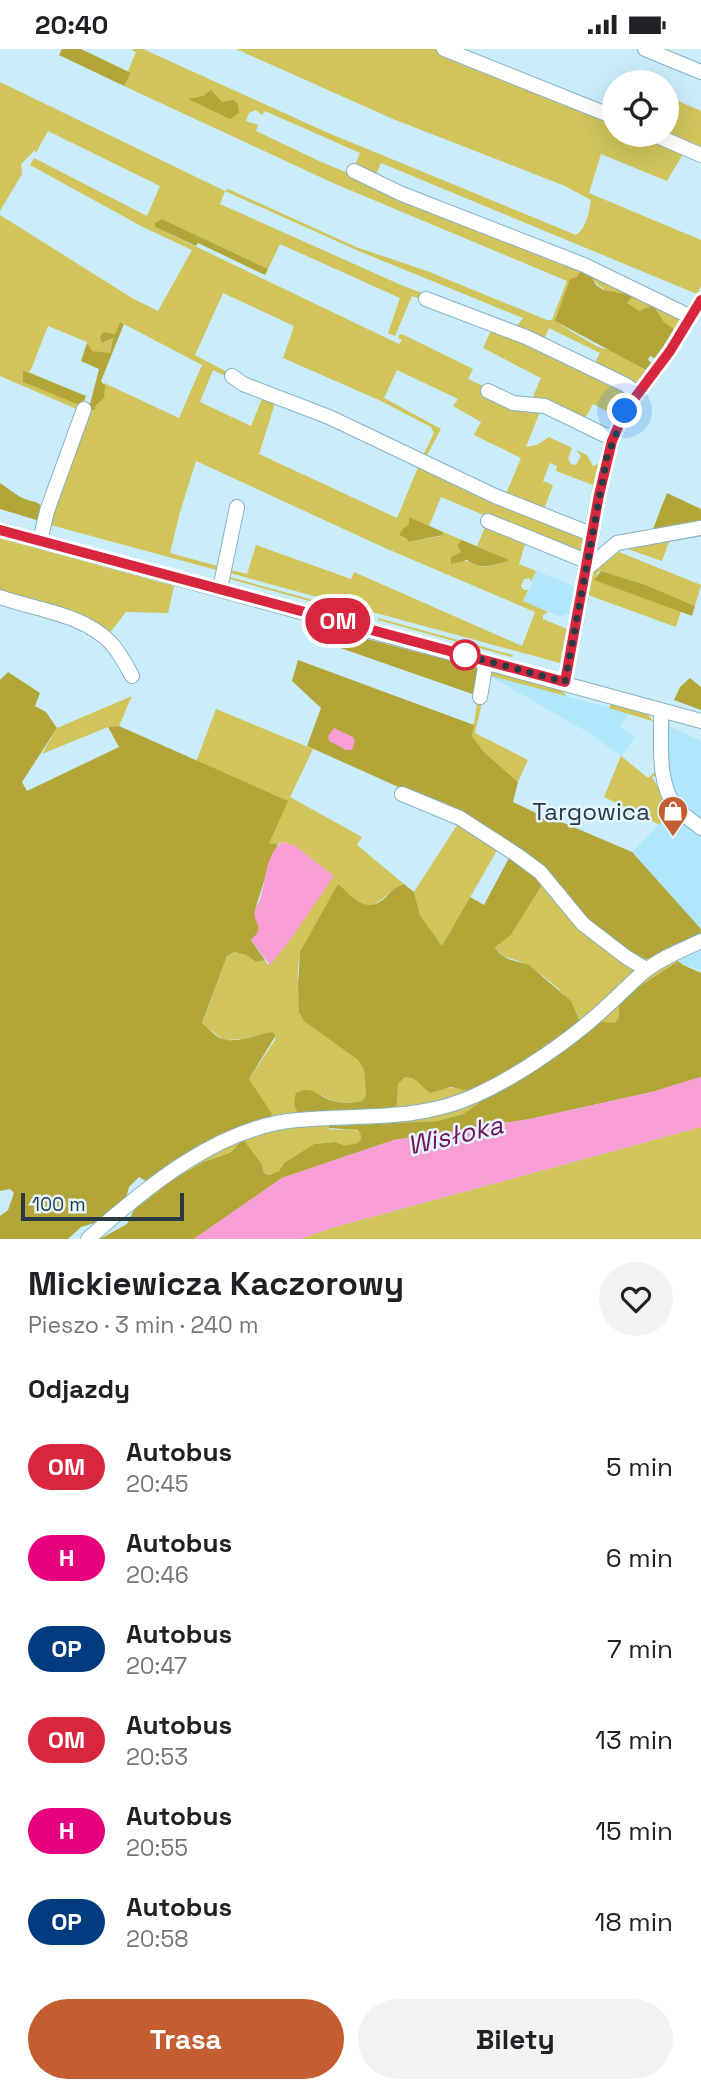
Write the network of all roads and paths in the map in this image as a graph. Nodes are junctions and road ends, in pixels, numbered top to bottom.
1 (444, 49) edge
2 (645, 49) edge
3 (701, 72) edge
4 (602, 112) edge
5 (679, 145) edge
6 (701, 155) edge
7 (354, 171) dead end
8 (426, 299) dead end
9 (701, 300) edge
10 (691, 317) junction
11 (232, 376) dead end
12 (488, 391) dead end
13 (637, 394) junction
14 (84, 409) dead end
15 (613, 439) junction
16 (237, 507) dead end
17 (488, 521) dead end
18 (701, 528) edge
19 (0, 530) edge
20 (592, 531) junction
21 (40, 541) junction
22 (617, 543) junction
23 (586, 566) junction
24 (220, 589) junction
25 (0, 597) edge
26 (486, 661) junction
27 (132, 676) dead end
28 (565, 682) junction
29 (480, 698) dead end
30 (661, 710) junction
31 (701, 721) edge
32 (402, 794) dead end
33 (701, 828) edge
34 (701, 941) edge
35 (646, 969) junction
36 (88, 1239) edge

1 - 4 street
2 - 3 street
5 - 6 street
7 - 10 street
8 - 13 street
9 - 10 street
10 - 13 street
11 - 20 street
12 - 15 street
13 - 15 street
14 - 21 street
15 - 20 street
16 - 24 street
17 - 23 street
18 - 22 street
19 - 21 street
20 - 22 street
20 - 23 street
21 - 24 street
22 - 23 street
23 - 28 street
24 - 26 street
25 - 27 street
26 - 28 street
26 - 29 street
28 - 30 street
30 - 31 street
30 - 33 street
32 - 35 street
34 - 35 street
35 - 36 street

